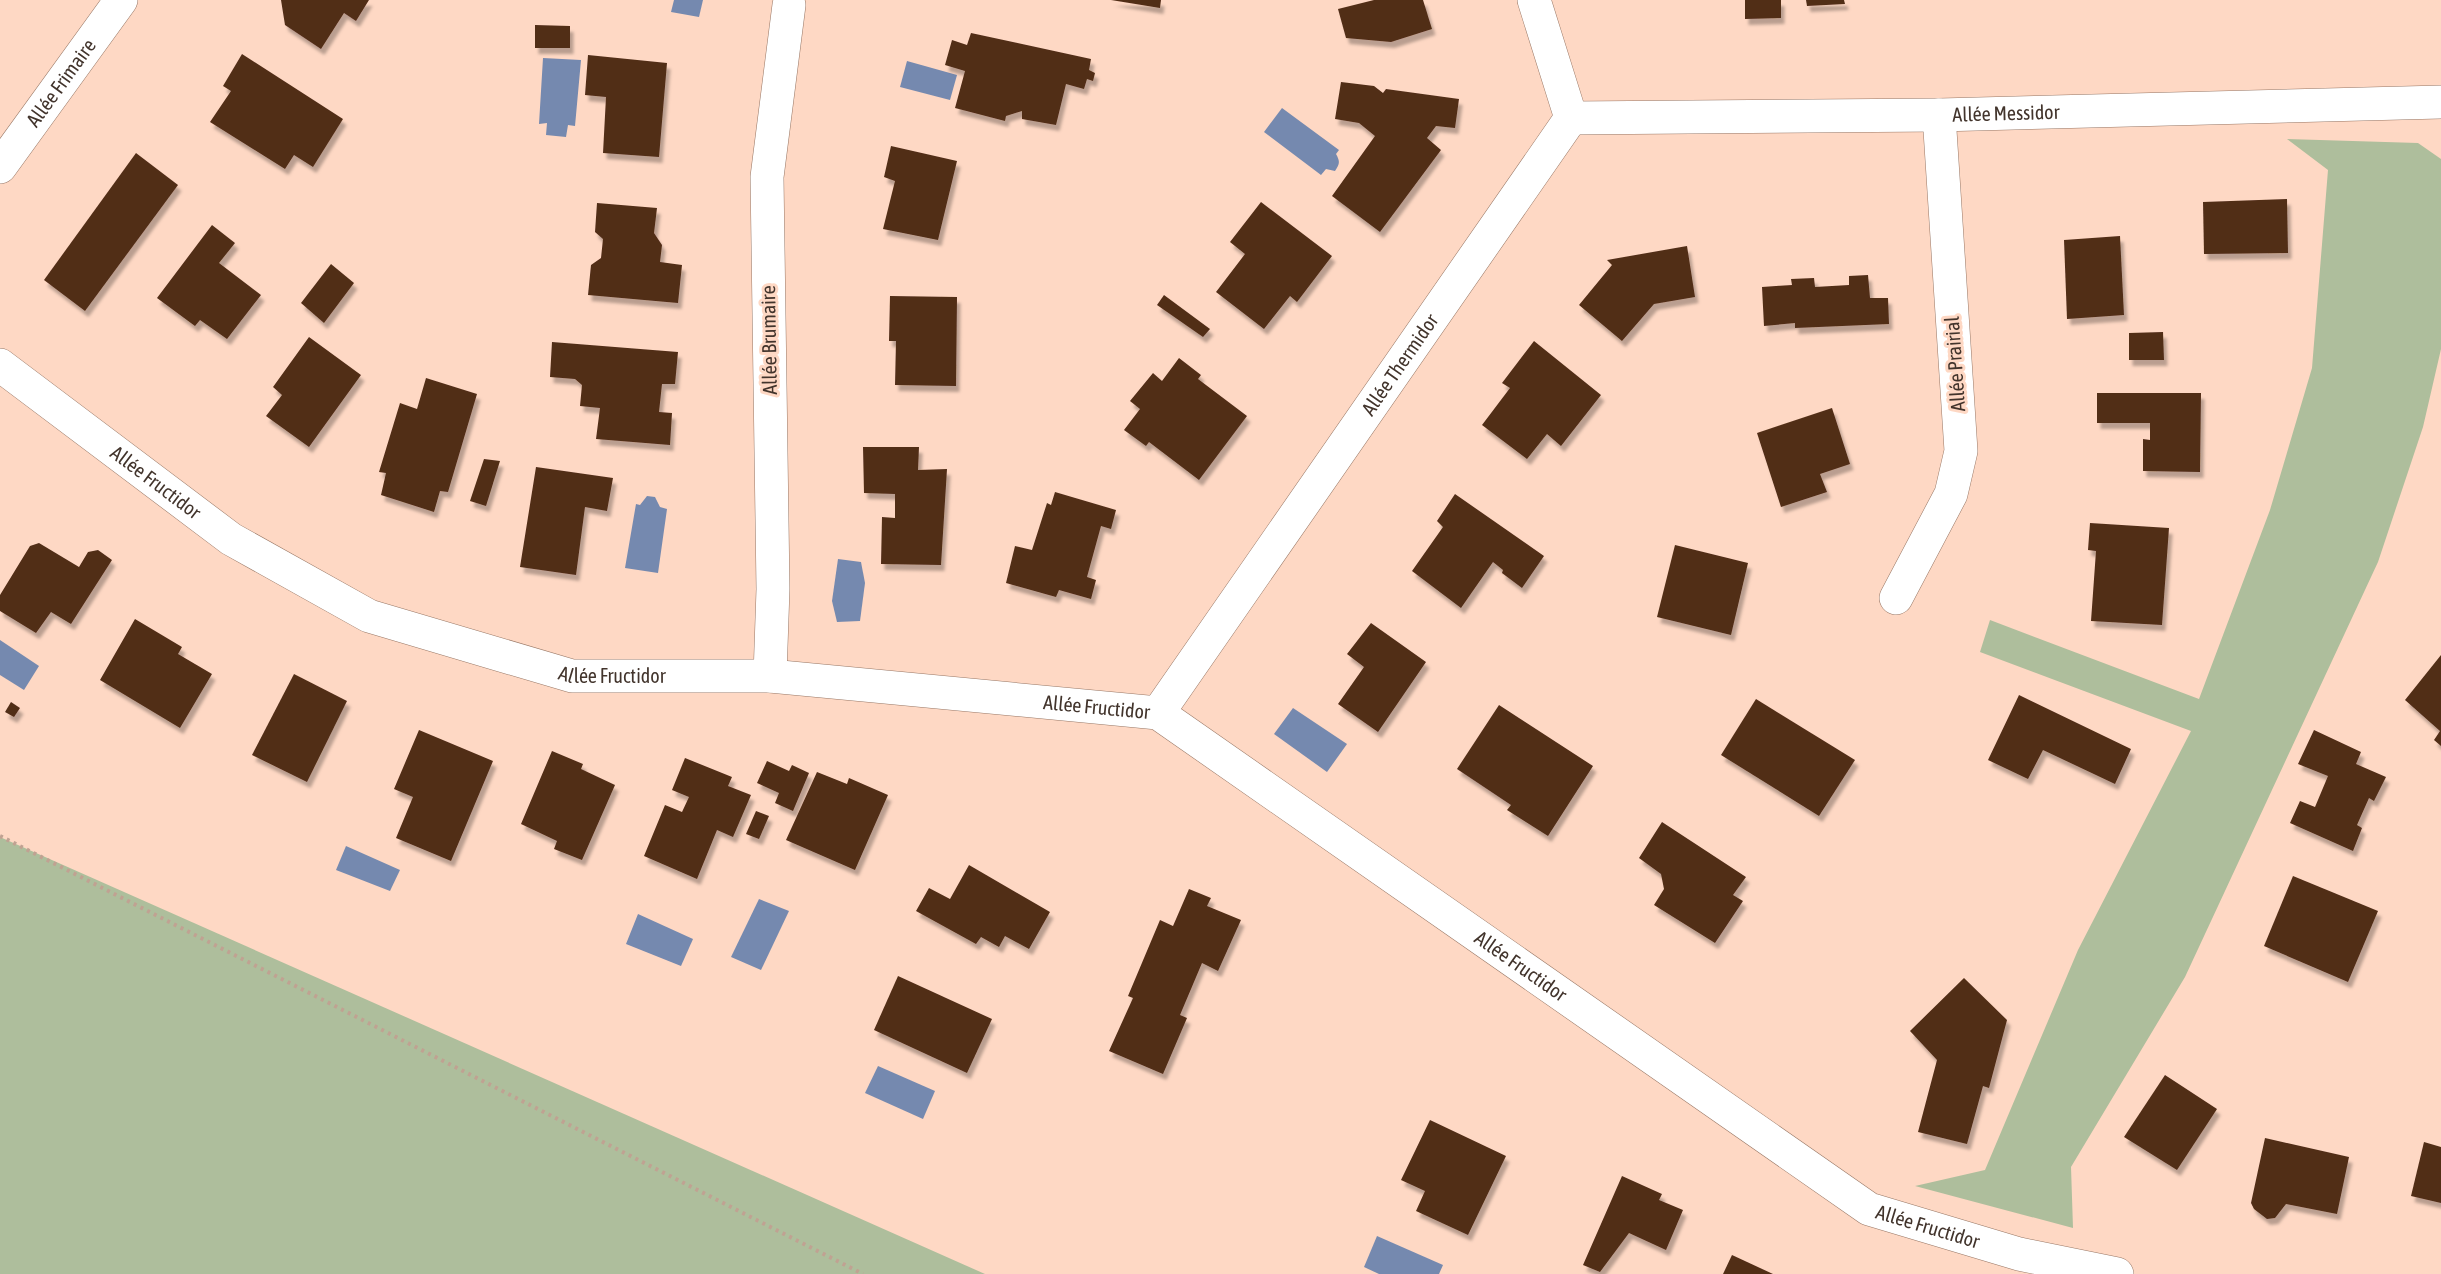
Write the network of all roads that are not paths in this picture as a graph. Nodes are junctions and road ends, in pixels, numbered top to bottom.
1 (121, 0) edge
2 (1534, 0) edge
3 (789, 5) dead end
4 (2441, 102) edge
5 (1939, 115) junction
6 (1570, 118) junction
7 (0, 167) edge
8 (0, 365) edge
9 (1896, 598) dead end
10 (770, 676) junction
11 (1158, 713) junction
12 (2117, 1274) edge

1 - 7 street, Allée Frimaire
2 - 6 street
3 - 10 street, Allée Brumaire
4 - 5 street, Allée Messidor
5 - 6 street, Allée Messidor
5 - 9 street, Allée Prairial
6 - 11 street, Allée Thermidor
8 - 10 street, Allée Fructidor
10 - 11 street, Allée Fructidor
11 - 12 street, Allée Fructidor

